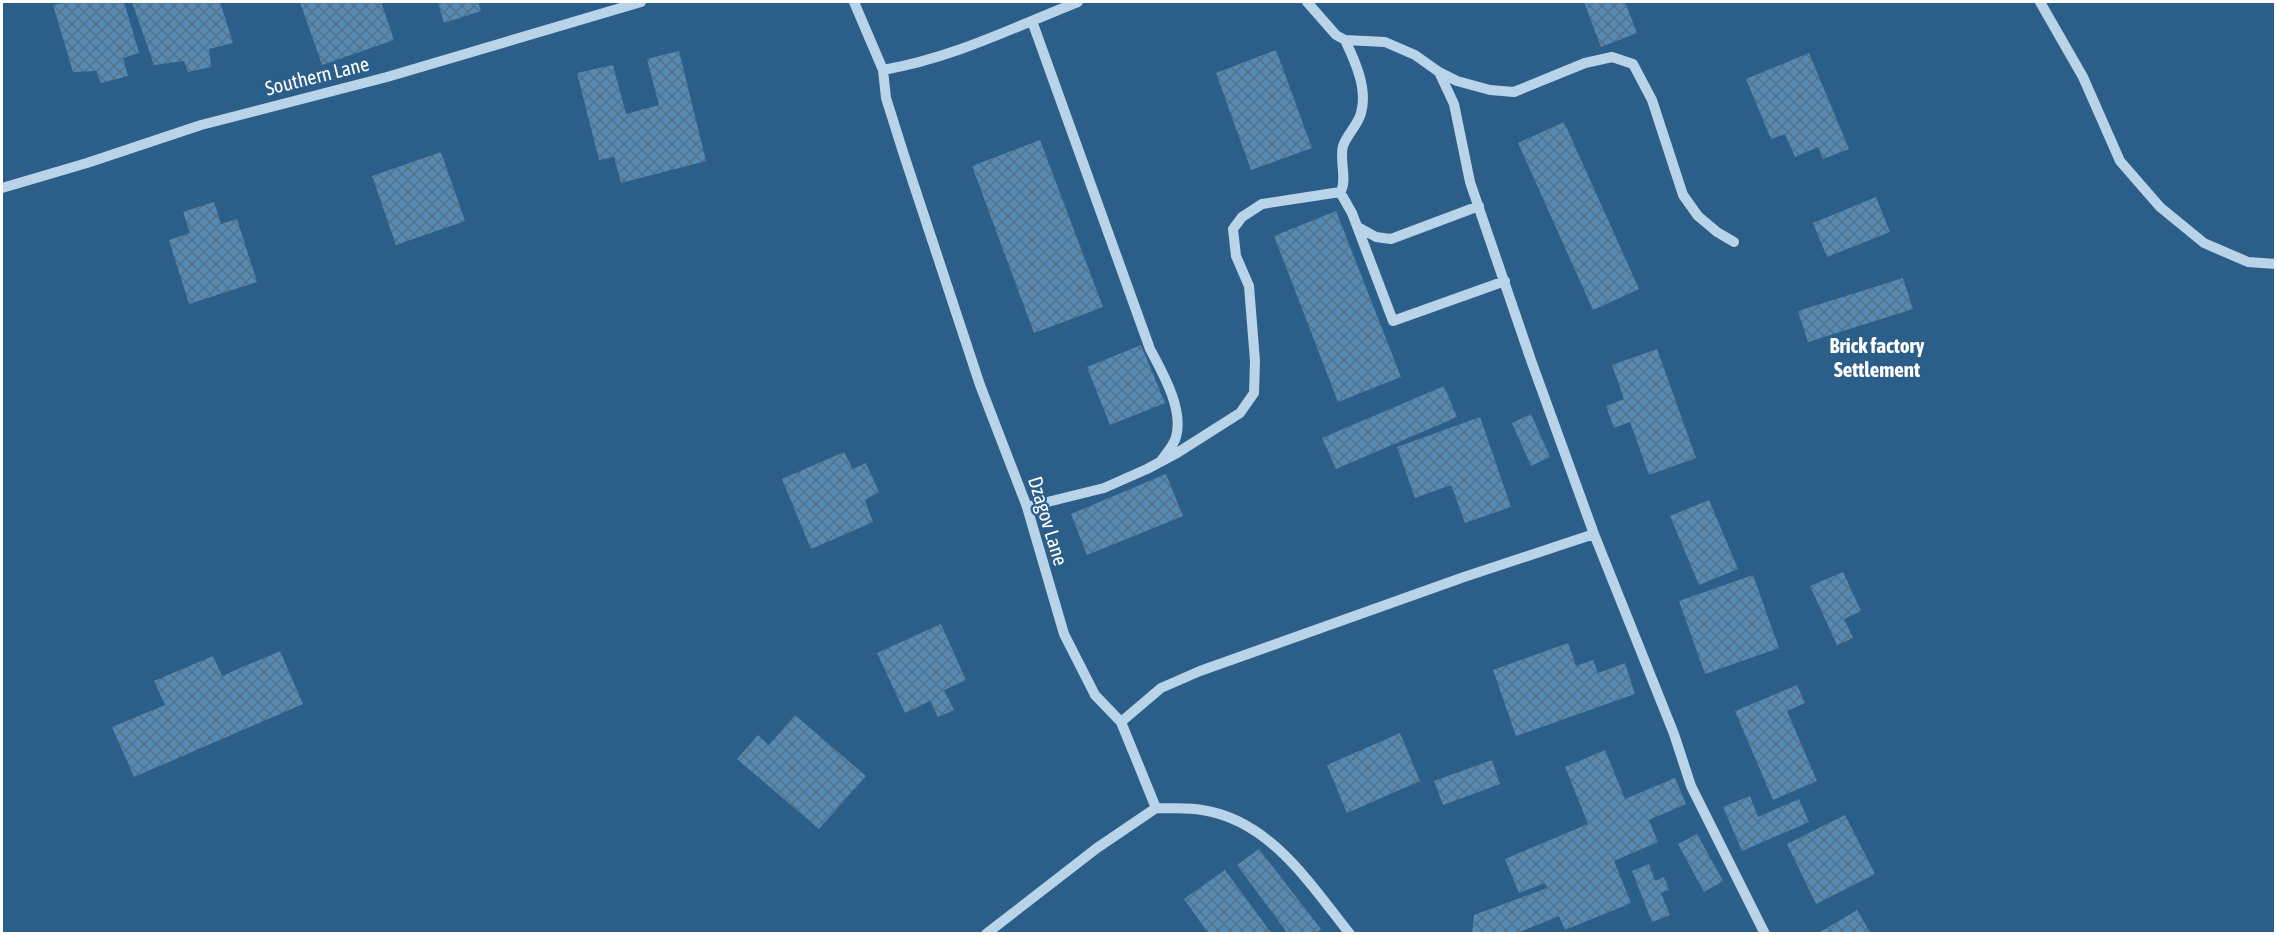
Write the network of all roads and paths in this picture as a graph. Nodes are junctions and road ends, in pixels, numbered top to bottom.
1 (641, 2) edge
2 (854, 2) edge
3 (1078, 2) edge
4 (1307, 2) edge
5 (2040, 2) edge
6 (1032, 21) junction
7 (1346, 40) junction
8 (883, 70) junction
9 (1439, 72) junction
10 (2, 188) edge
11 (1340, 192) junction
12 (1479, 206) junction
13 (1358, 227) junction
14 (1734, 242) dead end
15 (2276, 264) edge
16 (1505, 281) junction
17 (1161, 461) junction
18 (1027, 507) junction
19 (1594, 534) junction
20 (1122, 722) junction
21 (1156, 808) junction
22 (987, 933) edge
23 (1350, 933) edge
24 (1765, 933) edge

1 - 10 street, Southern Lane
2 - 8 street, Dzagov Lane
3 - 6 street
4 - 7 street
5 - 15 street
6 - 8 street
6 - 17 street
7 - 9 street
7 - 11 street
8 - 18 street, Dzagov Lane
9 - 12 street
9 - 14 street
11 - 13 street
11 - 17 street
12 - 13 street
12 - 16 street
13 - 16 street
16 - 19 street
17 - 18 street
18 - 20 street, Dzagov Lane
19 - 20 street
19 - 24 street
20 - 21 street, Dzagov Lane
21 - 22 street
21 - 23 street

